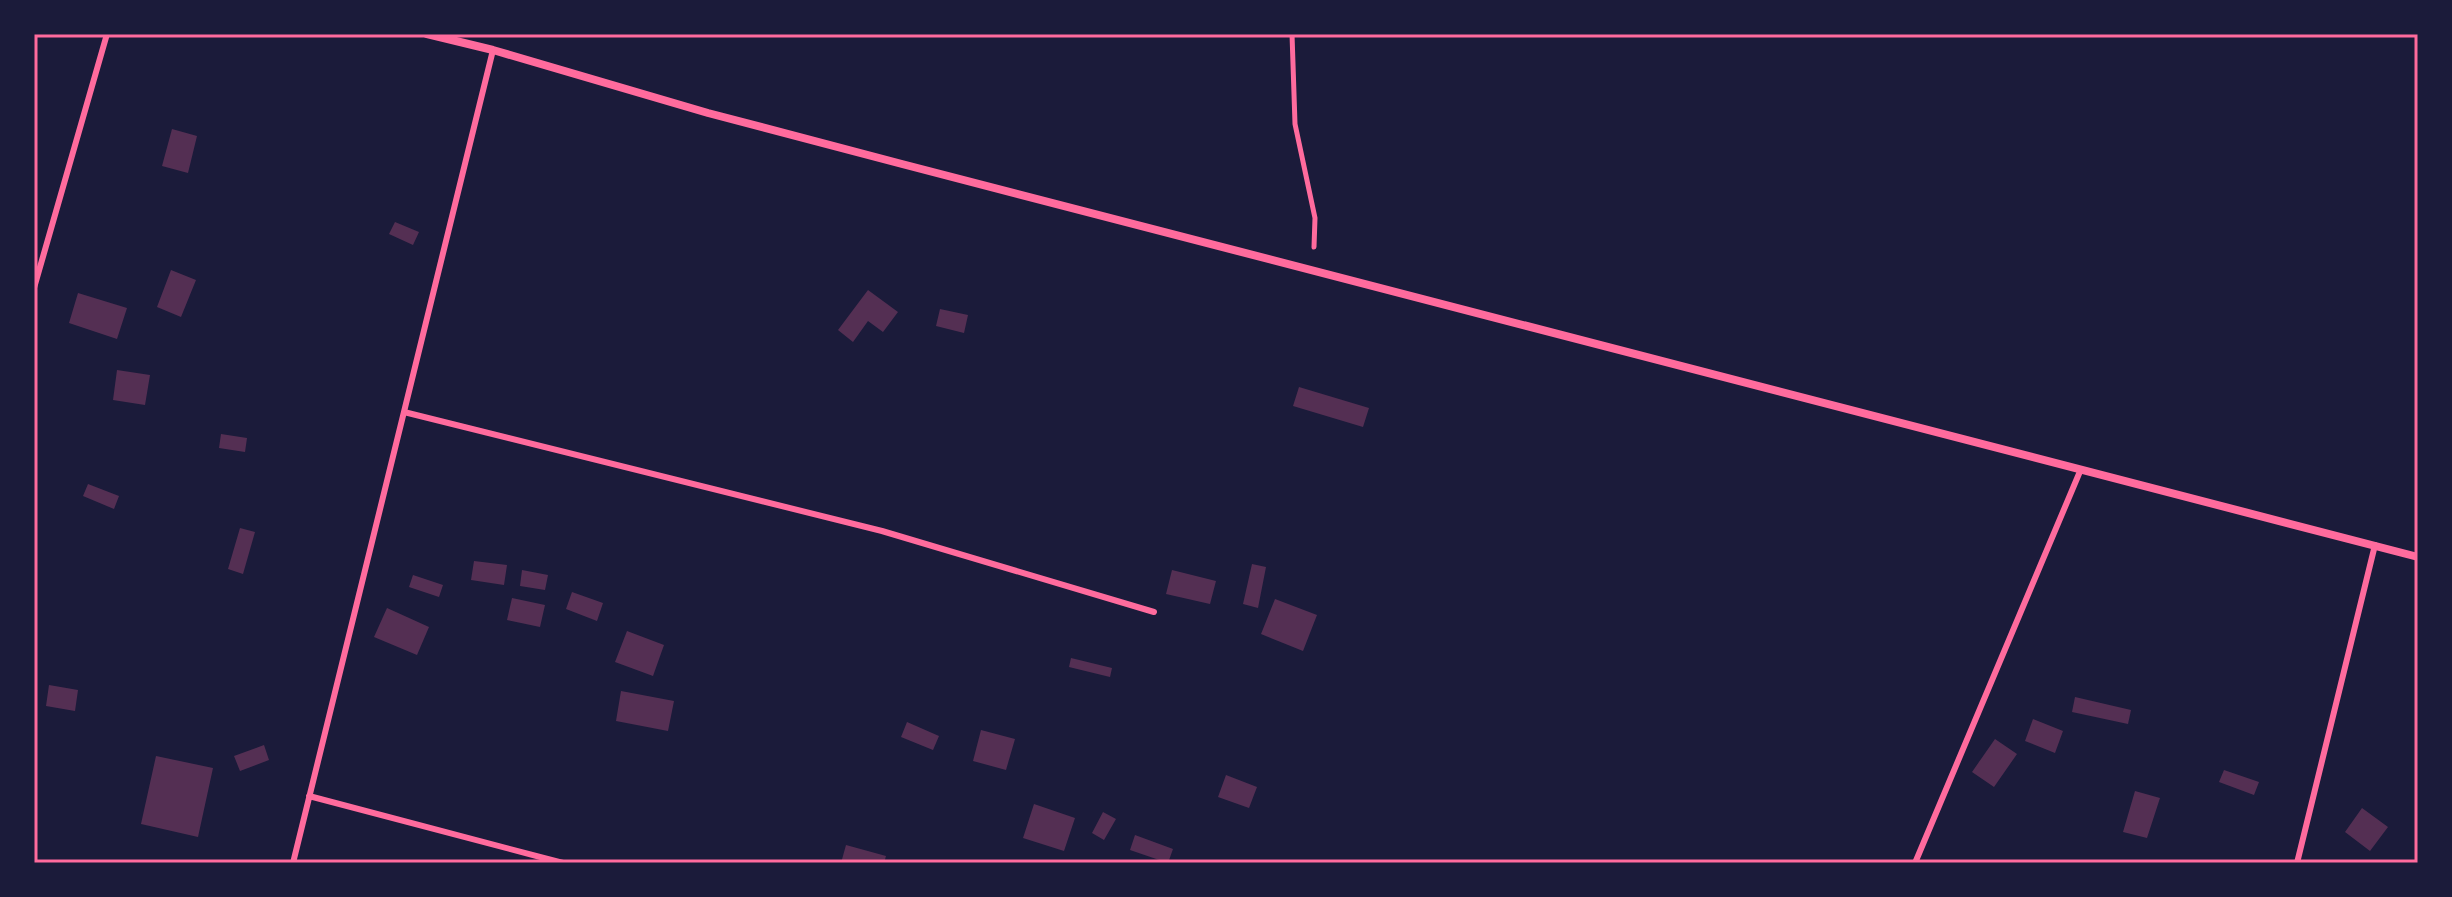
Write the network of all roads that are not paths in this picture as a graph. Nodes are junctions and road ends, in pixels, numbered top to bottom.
1 (107, 34) edge
2 (427, 34) edge
3 (493, 50) junction
4 (34, 288) edge
5 (404, 412) junction
6 (2081, 469) junction
7 (2375, 545) junction
8 (2418, 557) edge
9 (1154, 612) dead end
10 (309, 796) junction
11 (293, 863) edge
12 (563, 863) edge
13 (1915, 863) edge
14 (2297, 863) edge

1 - 4 lane
2 - 3 street
3 - 5 lane
3 - 6 street
5 - 9 lane
5 - 10 lane
6 - 7 street
6 - 13 lane
7 - 8 street
7 - 14 lane
10 - 11 lane
10 - 12 lane

